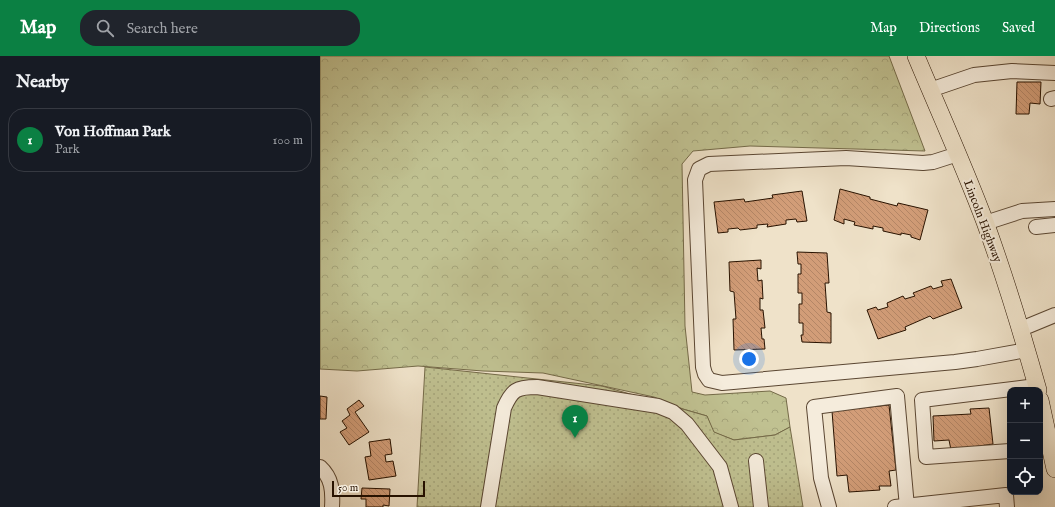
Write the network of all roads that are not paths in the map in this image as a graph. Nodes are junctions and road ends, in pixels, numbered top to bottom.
1 (916, 56) edge
2 (1055, 73) edge
3 (930, 90) junction
4 (958, 154) junction
5 (1055, 209) edge
6 (985, 223) junction
7 (1055, 225) edge
8 (1036, 227) dead end
9 (1055, 315) edge
10 (1021, 329) junction
11 (1027, 350) junction
12 (1037, 387) edge
13 (1007, 394) edge
14 (1042, 423) edge
15 (1045, 449) edge
16 (1007, 451) edge
17 (756, 461) dead end
18 (320, 467) edge
19 (1055, 469) edge
20 (332, 507) edge
21 (488, 507) edge
22 (731, 507) edge
23 (761, 507) edge
24 (829, 507) edge
25 (903, 507) edge
26 (1007, 507) edge

1 - 3 main road, Lincoln Highway
2 - 3 street
3 - 4 main road, Lincoln Highway
4 - 6 main road, Lincoln Highway
4 - 11 street
5 - 6 street
6 - 10 main road, Lincoln Highway
7 - 8 street
9 - 10 street
10 - 11 main road, Lincoln Highway
11 - 12 main road, Lincoln Highway
13 - 16 street
14 - 15 main road, Lincoln Highway
15 - 19 main road, Lincoln Highway
17 - 23 street
18 - 20 street
21 - 22 street
24 - 25 street
25 - 26 street

